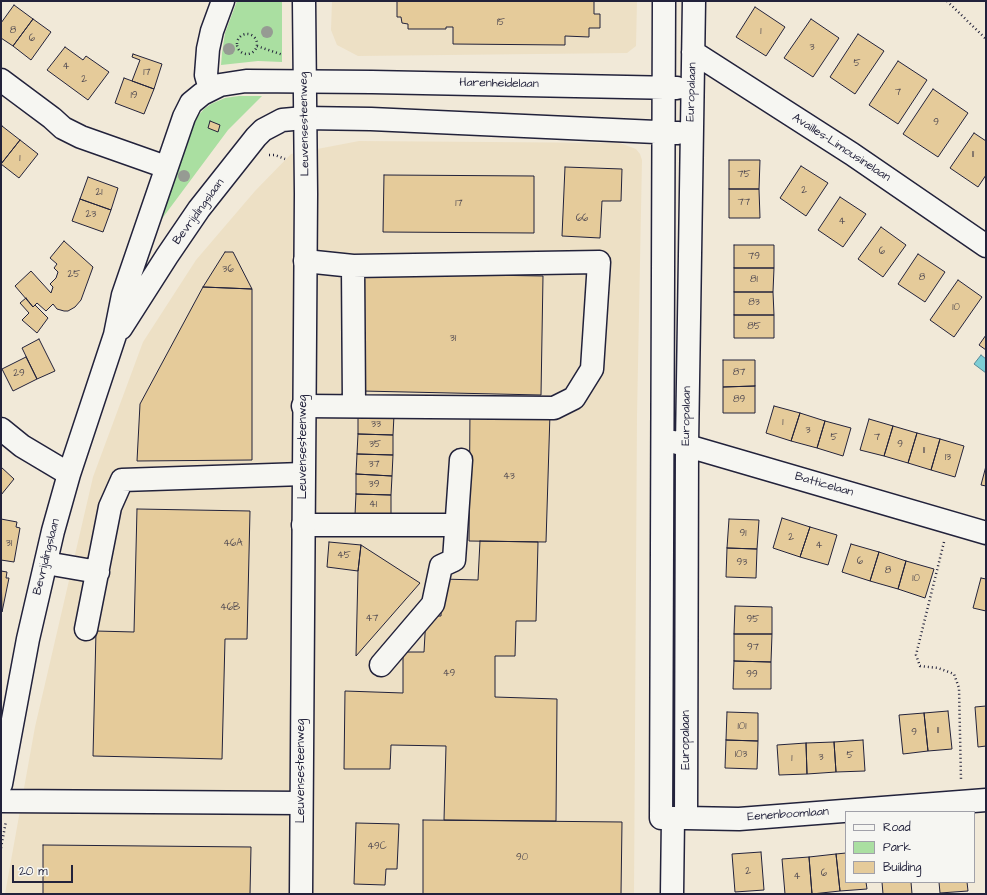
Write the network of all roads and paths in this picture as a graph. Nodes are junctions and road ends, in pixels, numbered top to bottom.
1 (223, 1) edge
2 (304, 1) edge
3 (664, 1) edge
4 (694, 1) edge
5 (947, 1) edge
6 (986, 39) edge
7 (257, 46) junction
8 (693, 52) junction
9 (285, 55) dead end
10 (1, 80) edge
11 (305, 82) junction
12 (663, 88) junction
13 (692, 88) junction
14 (210, 89) junction
15 (304, 118) junction
16 (664, 132) junction
17 (691, 133) junction
18 (166, 167) junction
19 (986, 246) edge
20 (306, 261) junction
21 (353, 266) junction
22 (116, 335) junction
23 (303, 406) junction
24 (354, 406) junction
25 (1, 429) edge
26 (662, 438) junction
27 (687, 445) junction
28 (461, 460) dead end
29 (69, 474) junction
30 (303, 474) junction
31 (950, 522) junction
32 (303, 525) junction
33 (456, 525) junction
34 (986, 533) edge
35 (46, 563) junction
36 (98, 572) junction
37 (86, 629) dead end
38 (381, 665) dead end
39 (1, 784) edge
40 (986, 800) edge
41 (1, 801) edge
42 (961, 802) junction
43 (301, 803) junction
44 (679, 818) junction
45 (301, 894) edge
46 (672, 894) edge

1 - 14 street
2 - 11 street, Leuvensesteenweg
3 - 12 street, Europalaan
4 - 8 street, Europalaan
5 - 6 path
7 - 7 path
7 - 9 path
8 - 13 street, Europalaan
8 - 19 street, Availles-Limousinelaan
10 - 18 street
11 - 12 street, Harenheidelaan
11 - 14 street, Bevrijdingslaan
11 - 15 street, Leuvensesteenweg
12 - 13 street, Harenheidelaan
12 - 16 street, Europalaan
13 - 17 street, Europalaan
14 - 18 street, Bevrijdingslaan
15 - 16 street
15 - 20 street, Leuvensesteenweg
15 - 22 street, Bevrijdingslaan
16 - 17 street
16 - 26 street, Europalaan
17 - 27 street, Europalaan
18 - 22 street, Bevrijdingslaan
20 - 21 street
20 - 23 street, Leuvensesteenweg
21 - 24 street
21 - 24 street
22 - 29 street, Bevrijdingslaan
23 - 24 street
23 - 30 street, Leuvensesteenweg
25 - 29 street
26 - 27 street, Batticelaan
26 - 44 street, Europalaan
27 - 31 street, Batticelaan
27 - 44 street, Europalaan
28 - 33 street
29 - 35 street, Bevrijdingslaan
30 - 32 street, Leuvensesteenweg
30 - 36 street
31 - 34 street, Batticelaan
31 - 42 path
32 - 33 street
32 - 43 street, Leuvensesteenweg
33 - 38 street
35 - 36 street
35 - 39 street, Bevrijdingslaan
36 - 37 street
40 - 42 street, Eenenboomlaan
41 - 43 street
42 - 44 street, Eenenboomlaan
43 - 45 street, Leuvensesteenweg
44 - 46 street, Europalaan

